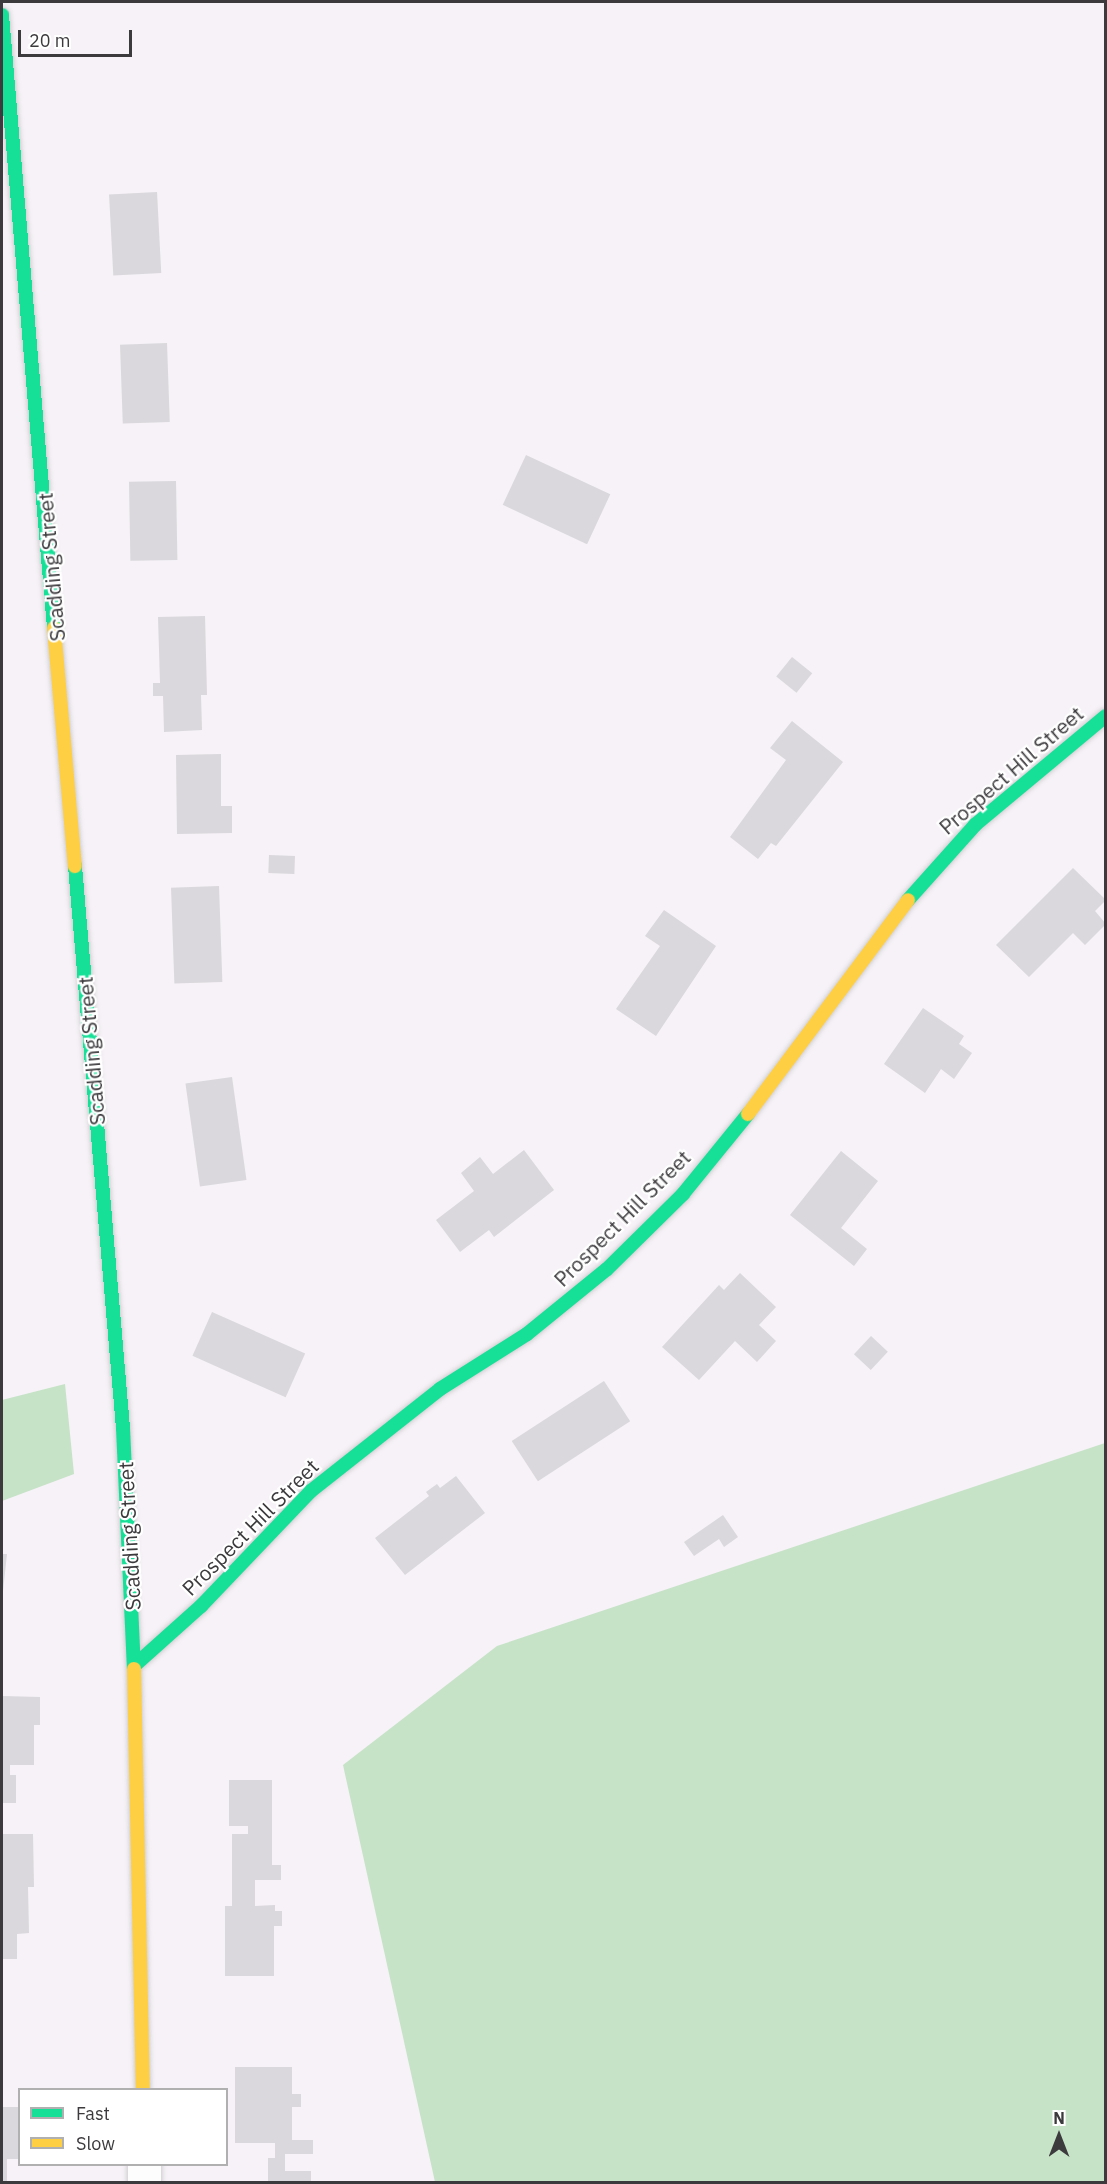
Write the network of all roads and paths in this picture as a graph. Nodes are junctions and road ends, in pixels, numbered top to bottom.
1 (2, 15) edge
2 (3, 36) edge
3 (1106, 716) edge
4 (135, 1665) junction
5 (143, 2088) edge
6 (144, 2166) edge
7 (144, 2182) edge

1 - 2 street, Scadding Street
2 - 4 street, Scadding Street
3 - 4 street, Prospect Hill Street
4 - 5 street, Scadding Street
6 - 7 street

